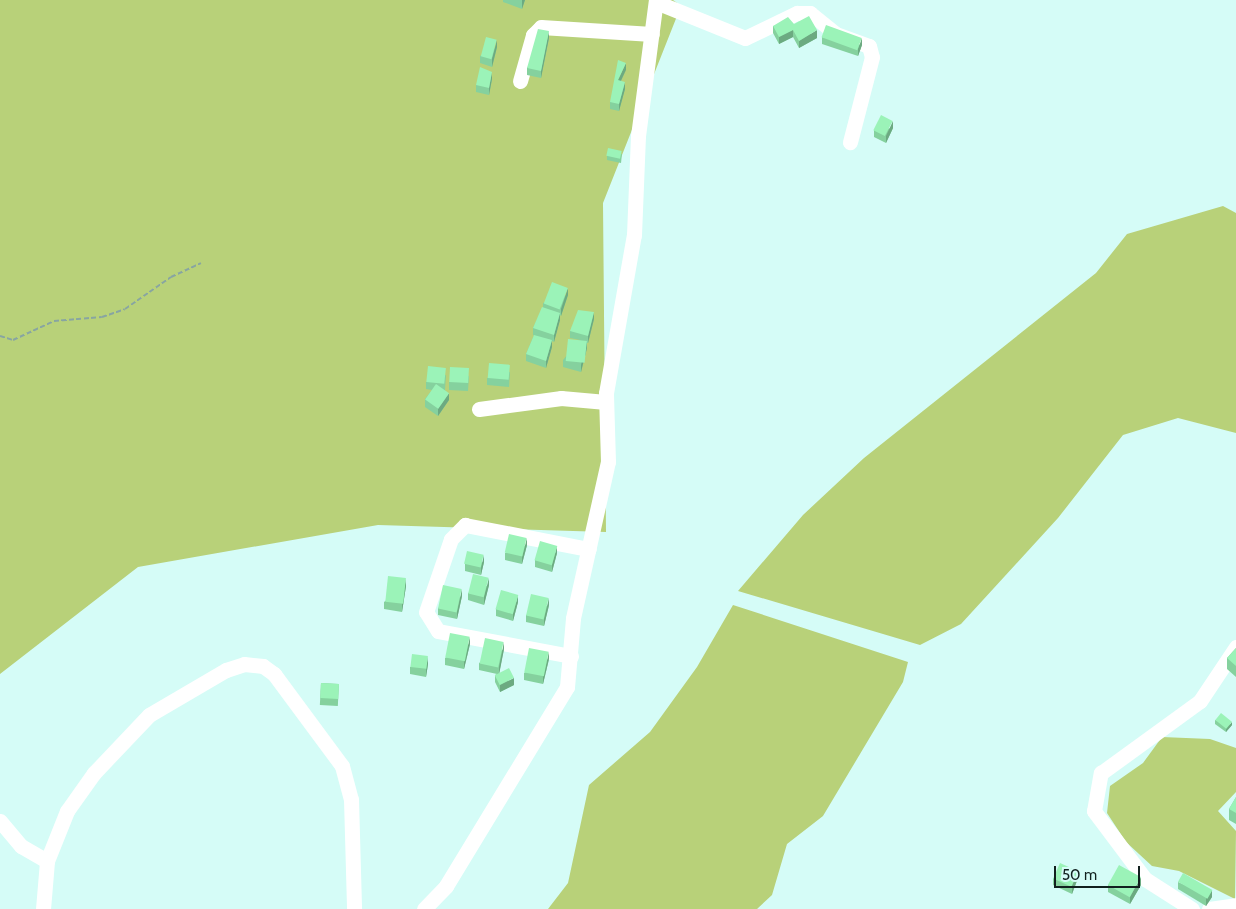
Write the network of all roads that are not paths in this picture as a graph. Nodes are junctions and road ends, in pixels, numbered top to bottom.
1 (656, 1) edge
2 (652, 34) junction
3 (520, 81) dead end
4 (850, 142) dead end
5 (606, 402) junction
6 (480, 410) dead end
7 (589, 549) junction
8 (1236, 647) edge
9 (571, 656) junction
10 (0, 821) edge
11 (47, 861) junction
12 (1236, 905) edge
13 (43, 909) edge
14 (354, 909) edge
15 (424, 909) edge
16 (1192, 909) edge
17 (1208, 909) edge

1 - 2 street
1 - 4 street
2 - 3 street
2 - 5 street
5 - 6 street
5 - 7 street
7 - 9 street
7 - 9 street
8 - 16 street
9 - 15 street
10 - 11 street
11 - 13 street
11 - 14 street
12 - 17 street

